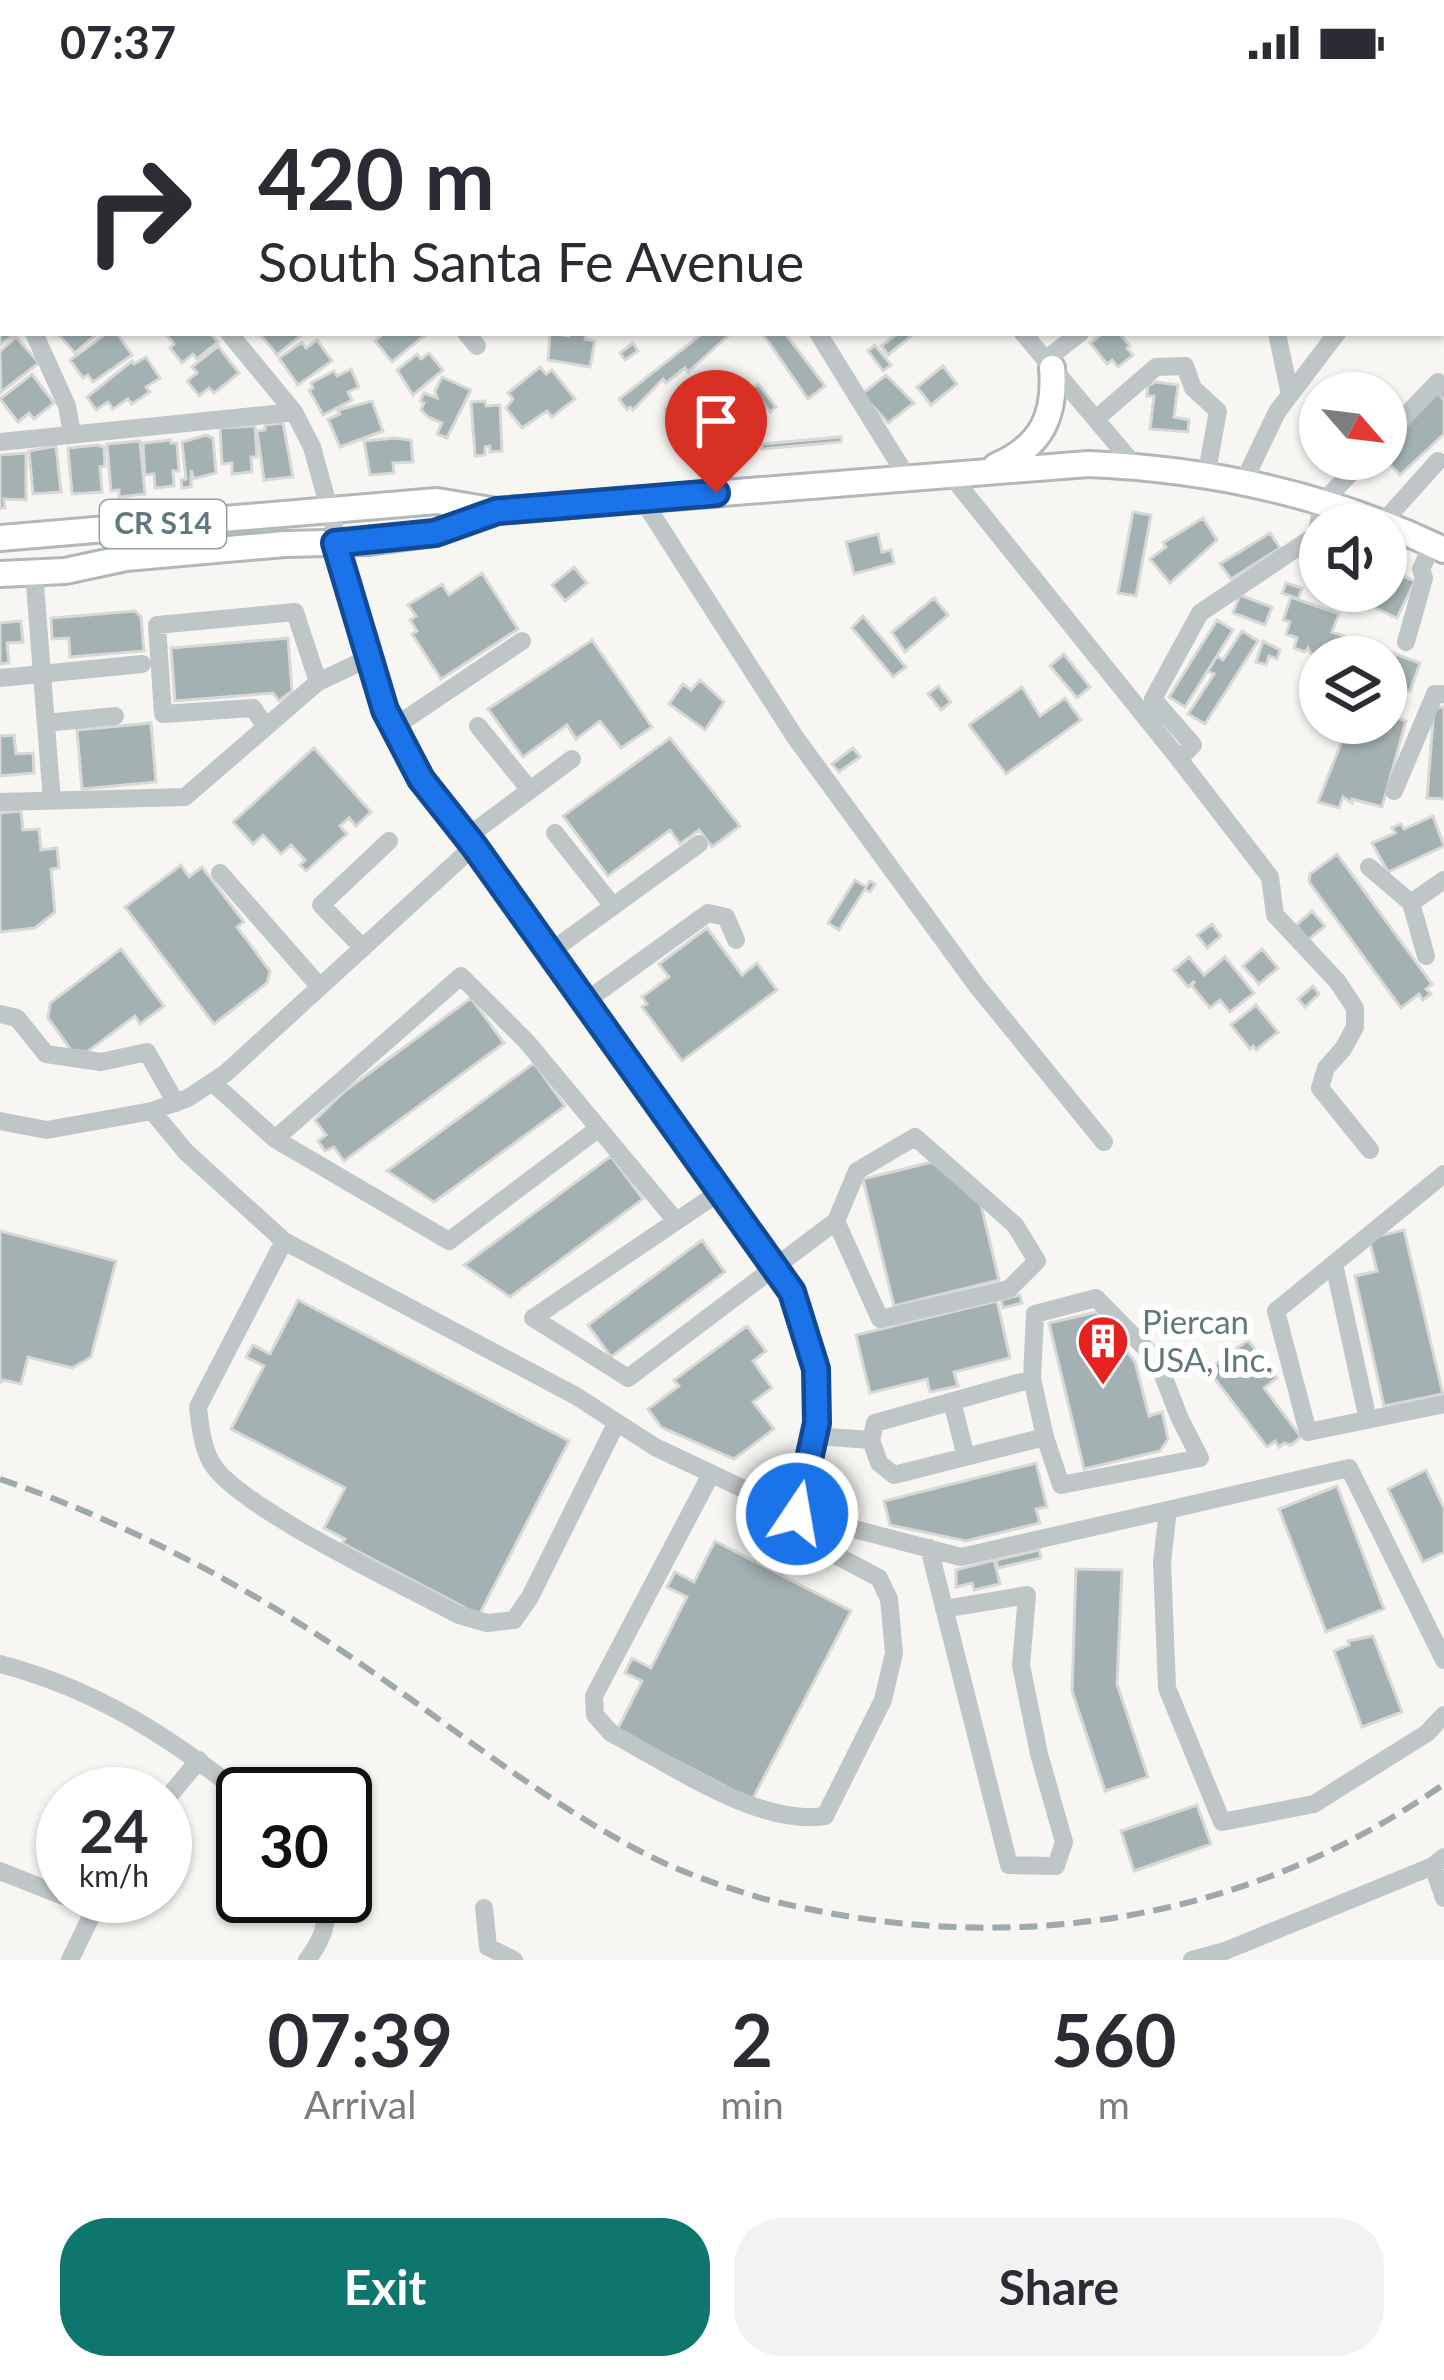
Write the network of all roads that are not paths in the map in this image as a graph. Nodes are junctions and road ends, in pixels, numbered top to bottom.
1 (35, 336) edge
2 (232, 336) edge
3 (820, 336) edge
4 (1026, 336) edge
5 (1077, 336) edge
6 (1278, 336) edge
7 (1335, 336) edge
8 (1049, 364) junction
9 (1444, 389) edge
10 (1290, 395) junction
11 (294, 412) junction
12 (1407, 414) edge
13 (1096, 419) junction
14 (71, 434) junction
15 (0, 442) edge
16 (1438, 461) dead end
17 (1135, 466) junction
18 (987, 471) junction
19 (949, 473) junction
20 (907, 477) junction
21 (1206, 477) junction
22 (1344, 480) edge
23 (1243, 483) junction
24 (641, 499) junction
25 (1323, 502) junction
26 (1329, 504) edge
27 (1399, 504) edge
28 (327, 509) junction
29 (497, 511) junction
30 (1407, 532) edge
31 (0, 538) edge
32 (335, 543) junction
33 (1438, 547) edge
34 (1299, 548) edge
35 (34, 572) junction
36 (0, 574) edge
37 (1407, 638) edge
38 (522, 641) dead end
39 (369, 658) junction
40 (142, 664) dead end
41 (42, 673) junction
42 (0, 678) edge
43 (318, 682) junction
44 (1444, 694) edge
45 (115, 716) dead end
46 (46, 723) junction
47 (478, 726) dead end
48 (266, 727) junction
49 (394, 728) junction
50 (572, 759) dead end
51 (1179, 759) junction
52 (530, 790) junction
53 (1394, 791) dead end
54 (52, 800) junction
55 (0, 802) edge
56 (555, 833) dead end
57 (388, 841) dead end
58 (470, 841) junction
59 (699, 844) dead end
60 (1369, 867) dead end
61 (220, 873) dead end
62 (1444, 880) edge
63 (1411, 903) junction
64 (613, 906) junction
65 (736, 940) dead end
66 (363, 948) junction
67 (550, 952) junction
68 (1426, 956) dead end
69 (320, 987) junction
70 (586, 1001) junction
71 (0, 1014) edge
72 (212, 1082) junction
73 (176, 1102) junction
74 (152, 1111) junction
75 (0, 1120) edge
76 (598, 1128) junction
77 (275, 1139) junction
78 (1104, 1142) dead end
79 (1370, 1150) dead end
80 (1444, 1174) edge
81 (722, 1191) junction
82 (676, 1221) junction
83 (836, 1221) junction
84 (284, 1241) junction
85 (1334, 1264) junction
86 (776, 1268) junction
87 (1032, 1378) junction
88 (952, 1402) junction
89 (1444, 1404) edge
90 (1368, 1420) junction
91 (616, 1424) junction
92 (814, 1436) junction
93 (1045, 1437) junction
94 (871, 1440) junction
95 (966, 1457) junction
96 (710, 1476) junction
97 (1168, 1510) junction
98 (797, 1514) junction
99 (928, 1548) junction
100 (944, 1609) junction
101 (1444, 1660) edge
102 (0, 1664) edge
103 (1444, 1714) edge
104 (199, 1760) junction
105 (192, 1768) edge
106 (216, 1774) edge
107 (1438, 1862) edge
108 (0, 1871) edge
109 (36, 1885) edge
110 (1444, 1898) edge
111 (484, 1908) dead end
112 (87, 1923) edge
113 (324, 1923) edge
114 (70, 1960) edge
115 (307, 1960) edge
116 (514, 1960) edge
117 (1192, 1960) edge

1 - 14 street
2 - 11 street
3 - 20 street
4 - 8 street
5 - 8 street
6 - 10 street
7 - 10 street
8 - 13 street
8 - 18 main road
9 - 12 street
10 - 23 street
11 - 14 street
11 - 28 street
13 - 17 street
13 - 21 street
14 - 15 street
16 - 27 street
17 - 18 main road, CR S14
17 - 21 main road, CR S14
18 - 19 main road, CR S14
19 - 20 main road, CR S14
19 - 51 street
20 - 24 main road, CR S14
21 - 23 main road, CR S14
22 - 25 street
23 - 25 main road, CR S14
24 - 29 main road, CR S14
24 - 78 street
25 - 26 main road, CR S14
28 - 29 main road, CR S14
28 - 31 main road, CR S14
28 - 32 street
29 - 32 main road, CR S14
30 - 33 main road, CR S14
32 - 35 main road, CR S14
32 - 39 street
33 - 37 street
34 - 51 street
35 - 36 main road, CR S14
35 - 41 street
38 - 49 street
39 - 43 street
39 - 49 street
40 - 41 street
41 - 42 street
41 - 46 street
43 - 48 street
43 - 48 street
44 - 53 street
45 - 46 street
46 - 54 street
47 - 52 street
48 - 54 street
49 - 58 street
50 - 52 street
51 - 79 street
52 - 58 street
54 - 55 street
56 - 64 street
57 - 66 street
58 - 66 street
58 - 67 street
59 - 64 street
60 - 63 street
61 - 69 street
62 - 63 street
63 - 68 street
64 - 67 street
65 - 70 street
66 - 69 street
67 - 70 street
69 - 72 street
70 - 81 street
71 - 73 street
72 - 73 street
72 - 77 street
73 - 74 street
74 - 75 street
74 - 84 street
76 - 77 street
76 - 77 street
76 - 82 street
80 - 85 street
81 - 82 street
81 - 86 street
82 - 86 street
83 - 83 street
83 - 86 street
84 - 91 street
84 - 91 street
85 - 90 street
85 - 90 street
86 - 92 street
87 - 88 street
87 - 93 street
87 - 93 street
88 - 94 street
88 - 95 street
89 - 90 street
91 - 96 street
92 - 94 street
92 - 98 street
93 - 95 street
94 - 95 street
96 - 98 street
96 - 98 street
97 - 99 street
97 - 101 street
97 - 103 street
98 - 99 street
99 - 100 street
100 - 100 street
102 - 104 street
104 - 105 street
104 - 106 street
107 - 110 street
107 - 117 street
108 - 109 street
111 - 116 street
112 - 114 street
113 - 115 street

